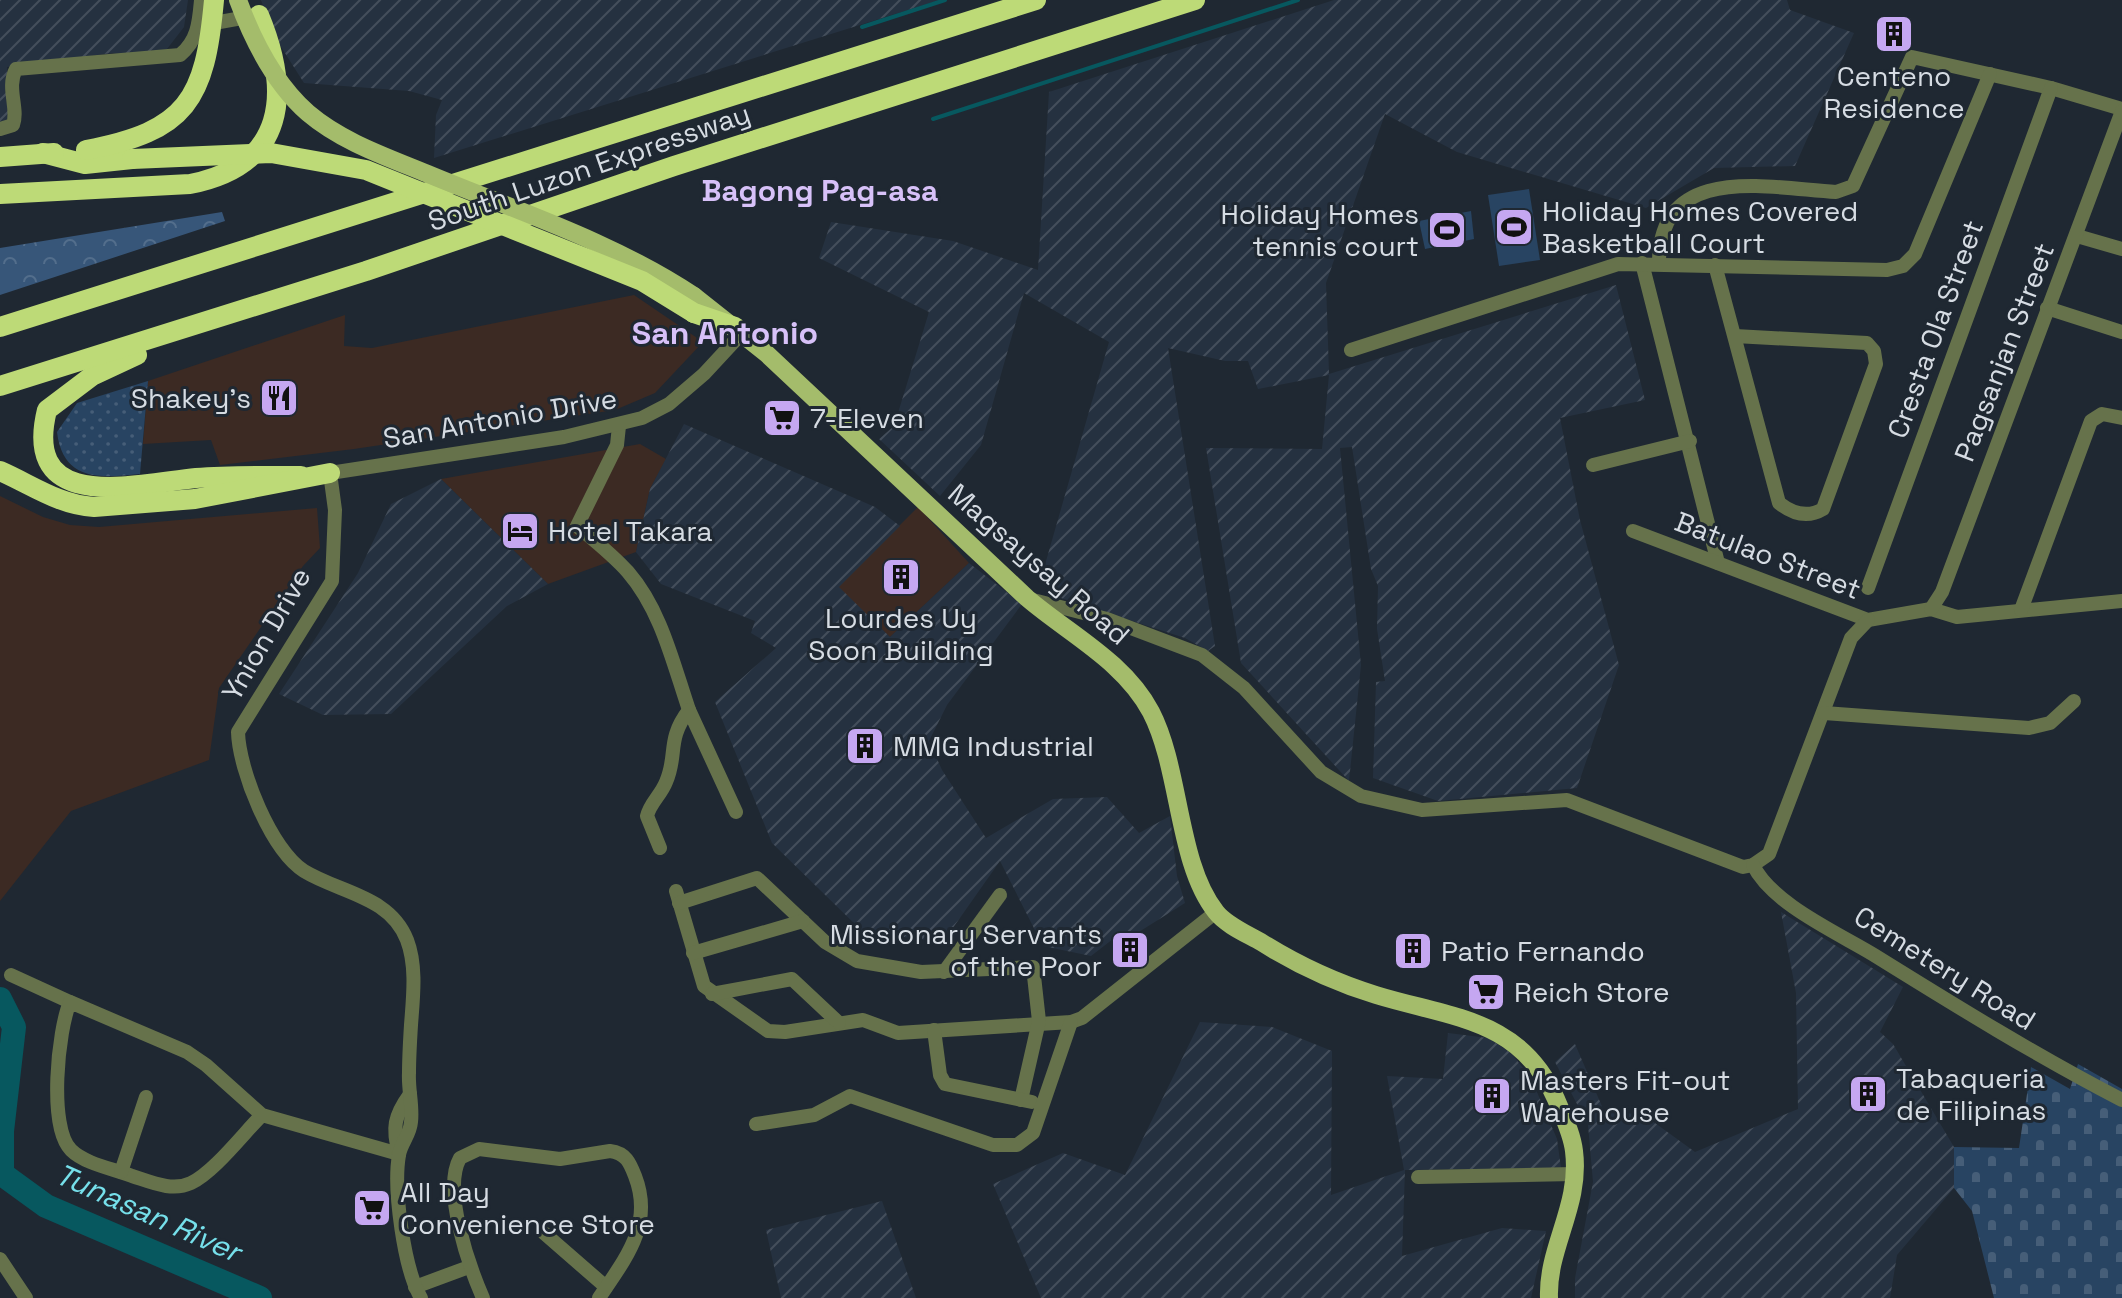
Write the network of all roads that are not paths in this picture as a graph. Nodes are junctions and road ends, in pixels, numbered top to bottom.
1 (201, 0) edge
2 (214, 0) edge
3 (238, 0) edge
4 (1036, 0) edge
5 (1195, 0) edge
6 (257, 7) edge
7 (198, 26) junction
8 (1990, 74) junction
9 (2051, 88) junction
10 (2122, 110) edge
11 (0, 129) edge
12 (43, 153) junction
13 (0, 157) edge
14 (0, 194) edge
15 (2077, 236) junction
16 (2122, 249) edge
17 (1659, 262) junction
18 (1642, 263) junction
19 (1715, 265) junction
20 (694, 304) junction
21 (2047, 308) junction
22 (209, 321) junction
23 (0, 327) edge
24 (739, 330) junction
25 (2122, 332) edge
26 (1735, 336) junction
27 (1351, 350) dead end
28 (0, 386) edge
29 (2122, 418) edge
30 (619, 426) junction
31 (1690, 441) junction
32 (1593, 465) dead end
33 (0, 471) edge
34 (330, 473) junction
35 (301, 476) junction
36 (1633, 531) dead end
37 (1718, 563) junction
38 (1868, 588) dead end
39 (1027, 598) junction
40 (2122, 601) edge
41 (1931, 609) junction
42 (2021, 610) junction
43 (1868, 620) junction
44 (2074, 701) dead end
45 (689, 710) junction
46 (1824, 713) junction
47 (736, 812) dead end
48 (660, 848) dead end
49 (1753, 865) junction
50 (1000, 895) dead end
51 (1216, 912) junction
52 (803, 921) junction
53 (693, 953) junction
54 (944, 972) junction
55 (11, 975) dead end
56 (712, 994) junction
57 (70, 1002) junction
58 (1039, 1021) junction
59 (1071, 1022) junction
60 (839, 1023) junction
61 (934, 1030) junction
62 (410, 1094) junction
63 (146, 1097) dead end
64 (2122, 1100) edge
65 (262, 1115) junction
66 (756, 1124) dead end
67 (399, 1154) junction
68 (121, 1172) junction
69 (1574, 1174) junction
70 (1418, 1177) dead end
71 (544, 1233) dead end
72 (0, 1259) edge
73 (469, 1267) junction
74 (418, 1292) edge
75 (603, 1292) edge
76 (26, 1298) edge
77 (483, 1298) edge
78 (1549, 1298) edge

1 - 7 street
2 - 12 highway, bridge
3 - 20 main road, bridge
4 - 23 highway, South Luzon Expressway
5 - 22 highway, South Luzon Expressway
6 - 7 street
6 - 14 highway
7 - 11 street
8 - 9 street
8 - 17 street
8 - 19 street
9 - 10 street
9 - 38 street, Cresta Ola Street
10 - 15 street, Pagsanjan Street
12 - 13 highway
12 - 20 highway, bridge
15 - 16 street
15 - 21 street, Pagsanjan Street
17 - 18 street
17 - 19 street
18 - 27 street
18 - 31 street
19 - 26 street
20 - 24 highway
21 - 25 street
21 - 41 street, Pagsanjan Street
22 - 28 highway, South Luzon Expressway
22 - 35 highway
24 - 30 street, San Antonio Drive
24 - 39 main road, Magsaysay Road
26 - 26 street
29 - 42 street
30 - 34 street, San Antonio Drive
30 - 45 street
31 - 32 street
31 - 37 street
33 - 35 highway
34 - 35 highway
34 - 62 street, Ynion Drive
36 - 37 street, Batulao Street
37 - 43 street, Batulao Street
39 - 49 street
39 - 51 main road, Magsaysay Road
40 - 42 street, Batulao Street
41 - 42 street, Batulao Street
41 - 43 street, Batulao Street
43 - 46 street
44 - 46 street
45 - 47 street
45 - 48 street
46 - 49 street
49 - 64 street, Cemetery Road
50 - 54 street
51 - 59 street
51 - 69 main road
52 - 53 street
52 - 53 street
52 - 54 street
53 - 56 street
54 - 58 street
55 - 57 street
56 - 60 street
56 - 60 street
57 - 65 street
57 - 68 street
58 - 59 street
58 - 61 street
58 - 61 street
59 - 66 street
60 - 61 street
62 - 67 street, Ynion Drive
62 - 67 street
63 - 68 street
65 - 67 street
65 - 68 street
67 - 74 street
69 - 70 street
69 - 78 main road
71 - 75 street
72 - 76 street
73 - 74 street
73 - 75 street
73 - 77 street

